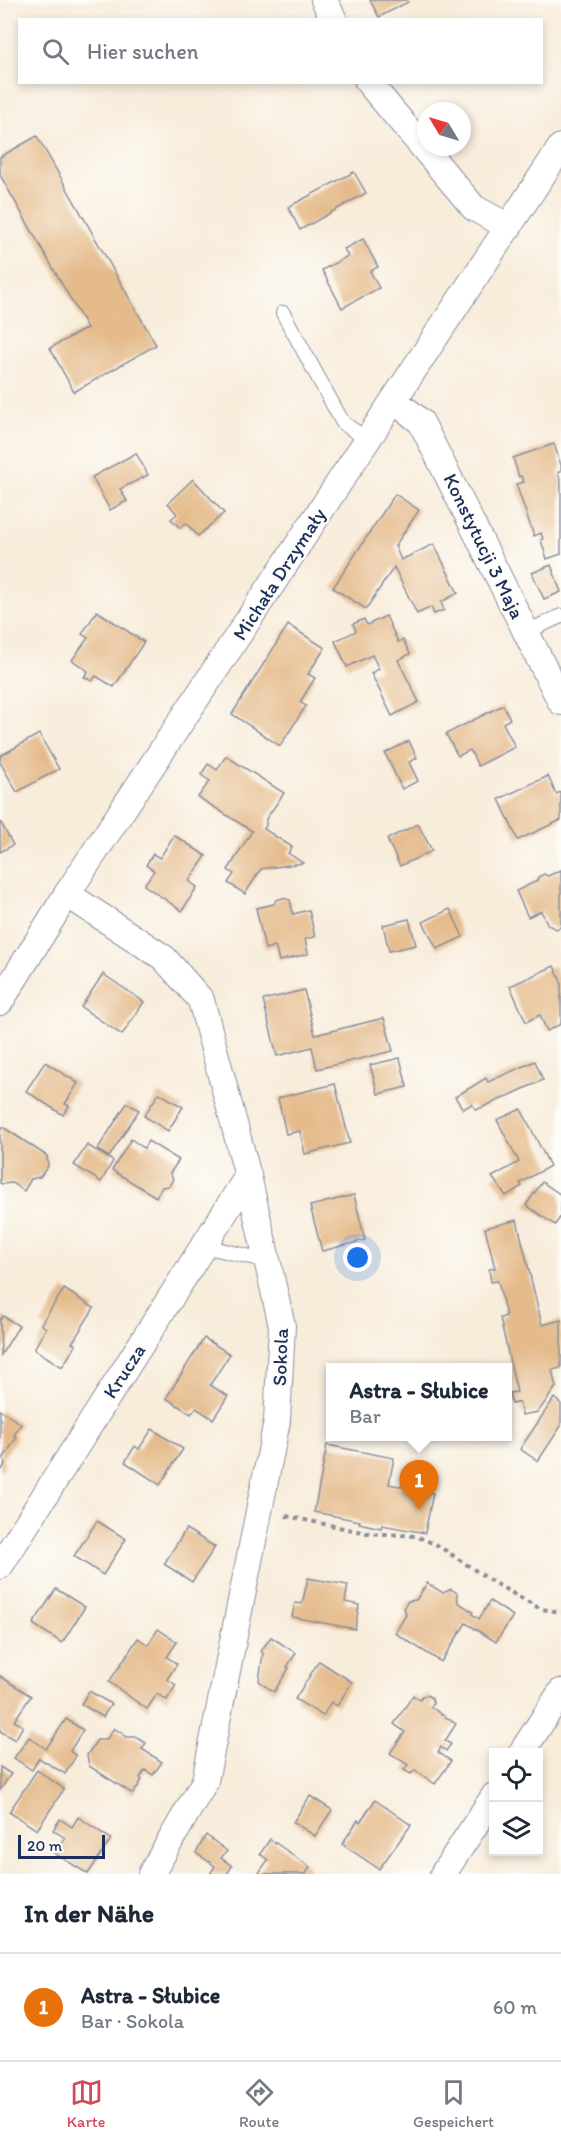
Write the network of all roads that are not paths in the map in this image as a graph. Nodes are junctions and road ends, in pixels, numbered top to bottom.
1 (324, 0) edge
2 (333, 18) edge
3 (370, 84) edge
4 (561, 147) edge
5 (509, 226) junction
6 (283, 313) dead end
7 (394, 401) junction
8 (368, 440) junction
9 (561, 616) edge
10 (526, 632) junction
11 (561, 702) edge
12 (68, 894) junction
13 (0, 1002) edge
14 (248, 1176) junction
15 (204, 1246) junction
16 (268, 1261) junction
17 (0, 1566) edge
18 (561, 1692) edge
19 (525, 1748) edge
20 (490, 1802) edge
21 (151, 1874) edge
22 (443, 1874) edge

1 - 2 street
3 - 5 street
4 - 5 street, Michała Drzymały
5 - 7 street, Michała Drzymały
6 - 8 lane
7 - 8 street, Michała Drzymały
7 - 10 street, Konstytucji 3 Maja
8 - 12 street, Michała Drzymały
9 - 10 lane
10 - 11 street, Konstytucji 3 Maja
12 - 13 street, Michała Drzymały
12 - 14 street, Sokola
14 - 15 street, Krucza
14 - 16 street, Sokola
15 - 16 lane
15 - 17 street, Krucza
16 - 21 street, Sokola
18 - 19 street
20 - 22 street

